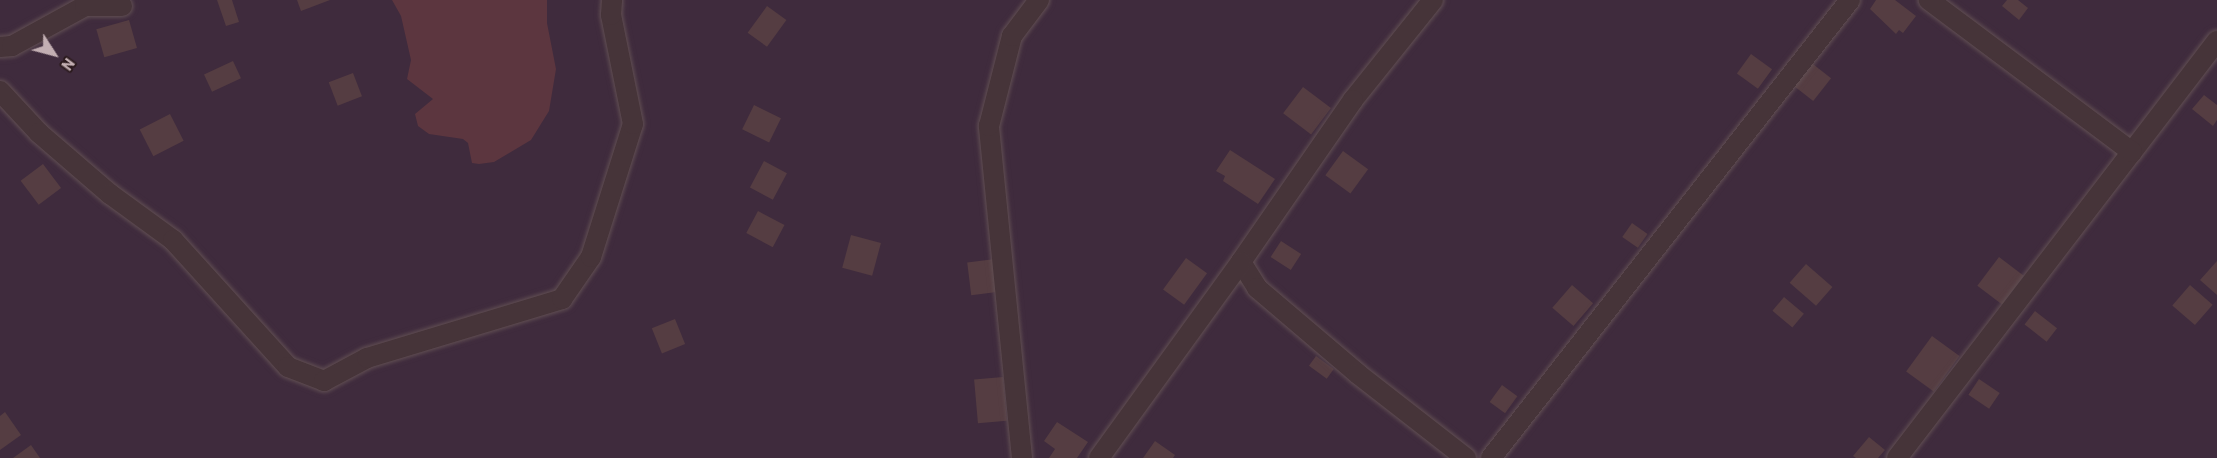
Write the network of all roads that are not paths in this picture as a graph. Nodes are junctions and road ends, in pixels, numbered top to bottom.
1 (612, 0) edge
2 (1039, 0) edge
3 (1433, 0) edge
4 (1850, 0) edge
5 (1929, 0) edge
6 (122, 6) dead end
7 (2217, 40) edge
8 (0, 47) edge
9 (0, 91) edge
10 (2132, 152) junction
11 (1241, 262) junction
12 (1022, 458) edge
13 (1099, 458) edge
14 (1466, 458) edge
15 (1491, 458) edge
16 (1897, 458) edge

1 - 9 lane
2 - 12 lane
3 - 11 lane
4 - 15 lane
5 - 10 lane
6 - 8 lane
7 - 10 lane
10 - 16 lane
11 - 13 lane
11 - 14 lane

